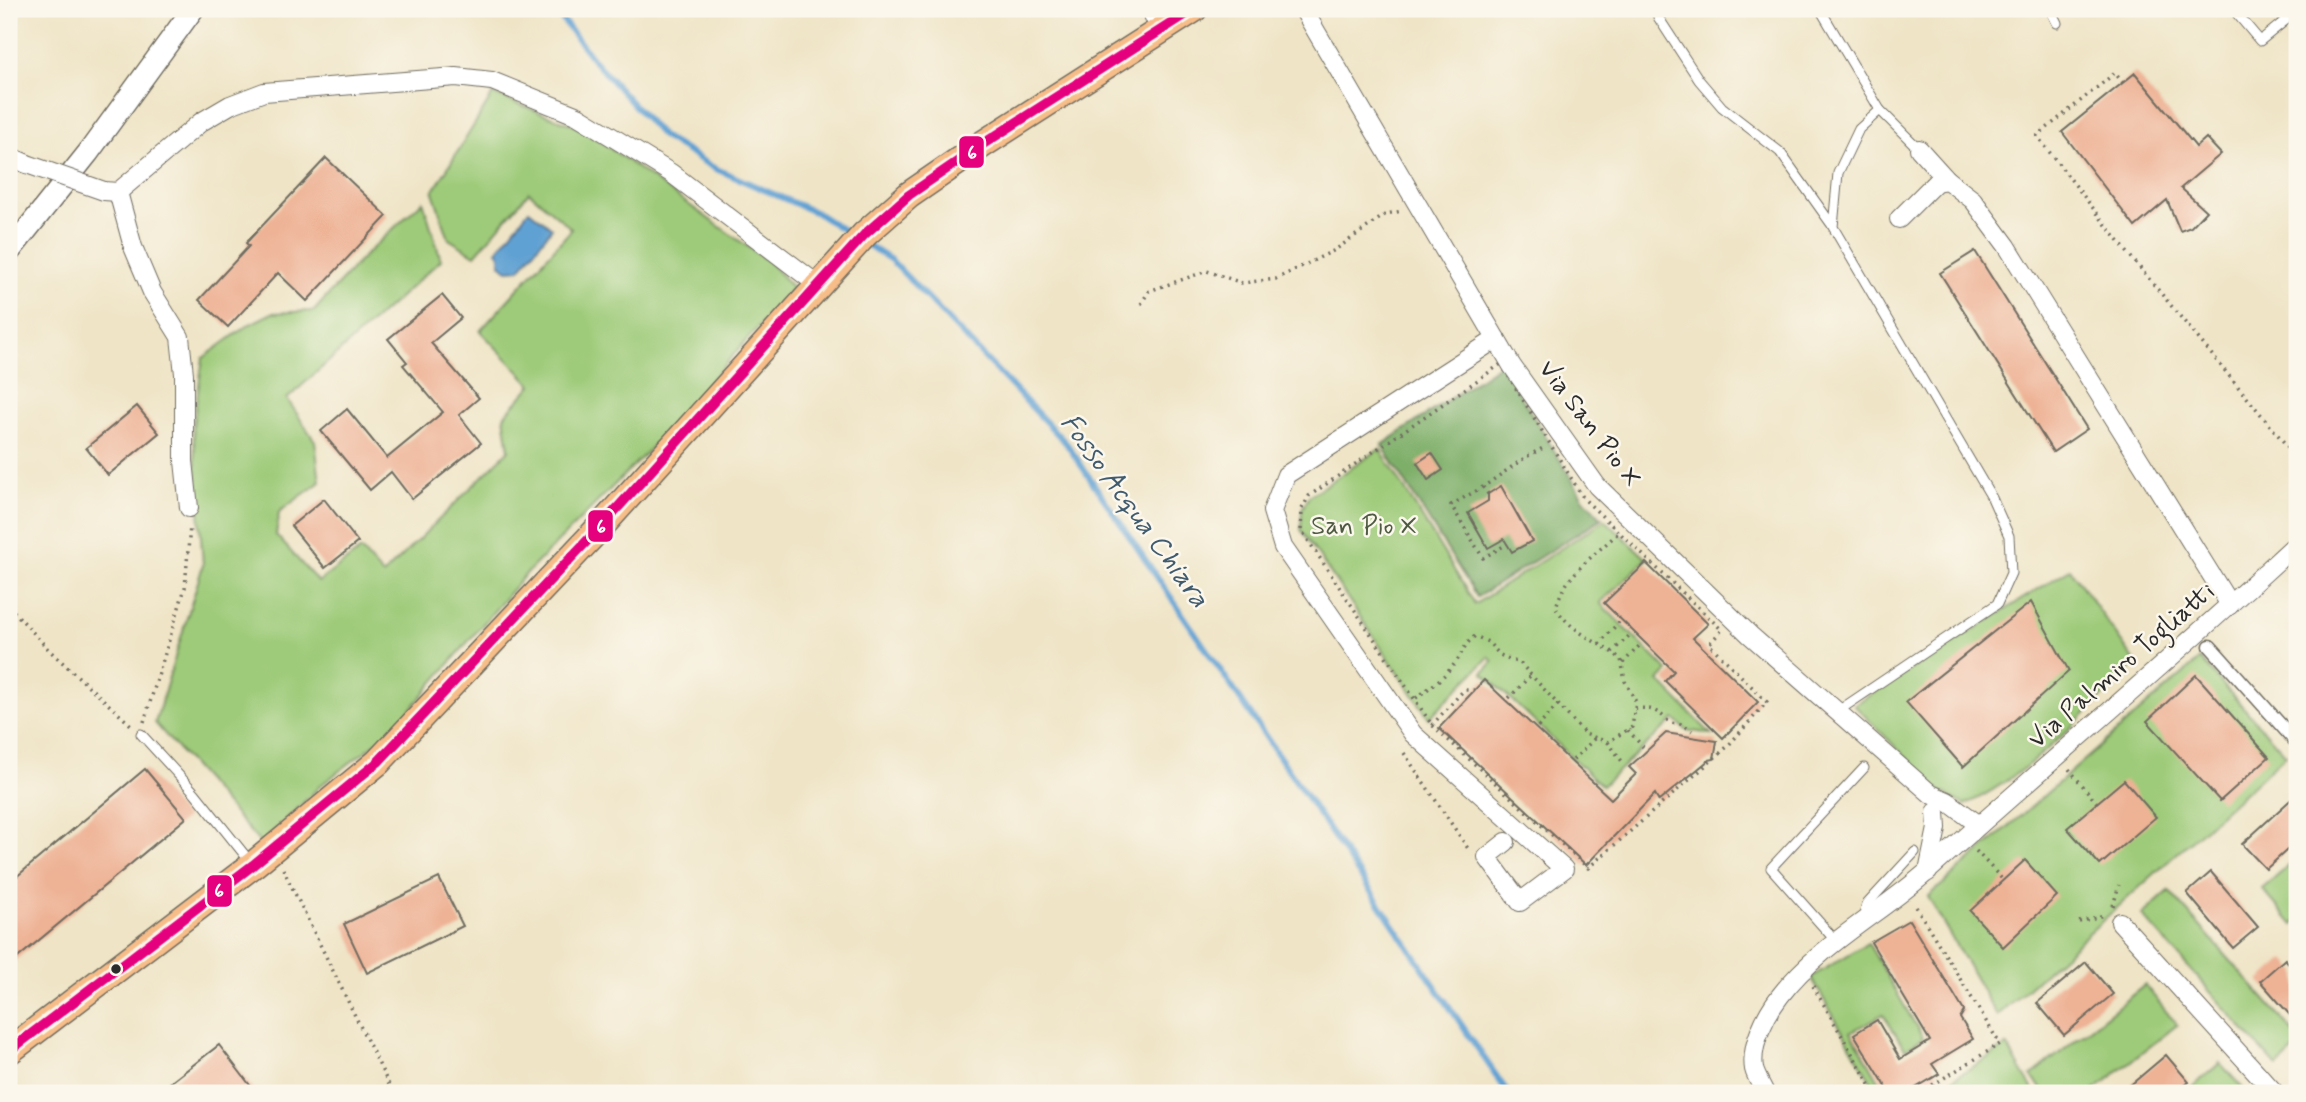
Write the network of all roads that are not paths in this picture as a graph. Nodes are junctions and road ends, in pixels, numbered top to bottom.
1 (193, 9) edge
2 (1194, 9) edge
3 (1303, 9) edge
4 (1820, 9) edge
5 (2050, 9) edge
6 (2234, 9) edge
7 (2297, 10) edge
8 (1658, 17) dead end
9 (1155, 19) edge
10 (2057, 23) dead end
11 (1880, 110) junction
12 (1919, 149) joint
13 (9, 156) edge
14 (1947, 180) junction
15 (111, 192) junction
16 (1899, 219) dead end
17 (1833, 227) junction
18 (9, 252) edge
19 (818, 285) junction
20 (1496, 339) junction
21 (189, 508) road end
22 (2297, 543) edge
23 (2230, 605) junction
24 (2210, 646) dead end
25 (1839, 711) junction
26 (141, 734) road end
27 (2297, 743) edge
28 (1864, 768) dead end
29 (1931, 794) junction
30 (1936, 812) junction
31 (1979, 825) junction
32 (1506, 842) dead end
33 (1966, 845) junction
34 (1915, 852) dead end
35 (253, 865) junction
36 (1928, 872) junction
37 (2115, 918) road end
38 (1863, 919) junction
39 (1835, 940) junction
40 (9, 1051) edge
41 (1765, 1093) edge
42 (2274, 1093) edge

1 - 18 street
2 - 9 main road
3 - 20 street, Via San Pio X
4 - 11 lane
5 - 10 lane
6 - 7 lane
8 - 17 lane
9 - 19 main road
11 - 12 lane
11 - 17 lane
12 - 14 street
13 - 15 street, bridge
14 - 16 street
14 - 23 street
15 - 19 street
15 - 21 street
17 - 25 lane
19 - 35 main road
20 - 25 street, Via San Pio X
20 - 32 street
22 - 23 street, Via Palmiro Togliatti
23 - 31 street, Via Palmiro Togliatti
24 - 27 street
25 - 29 street, Via San Pio X
26 - 35 lane
28 - 39 lane
29 - 30 street
29 - 31 street, Via San Pio X
30 - 33 street
30 - 36 street
31 - 33 street
33 - 36 street
34 - 38 lane
35 - 40 main road
36 - 38 street
37 - 42 street
38 - 39 street
39 - 41 street

